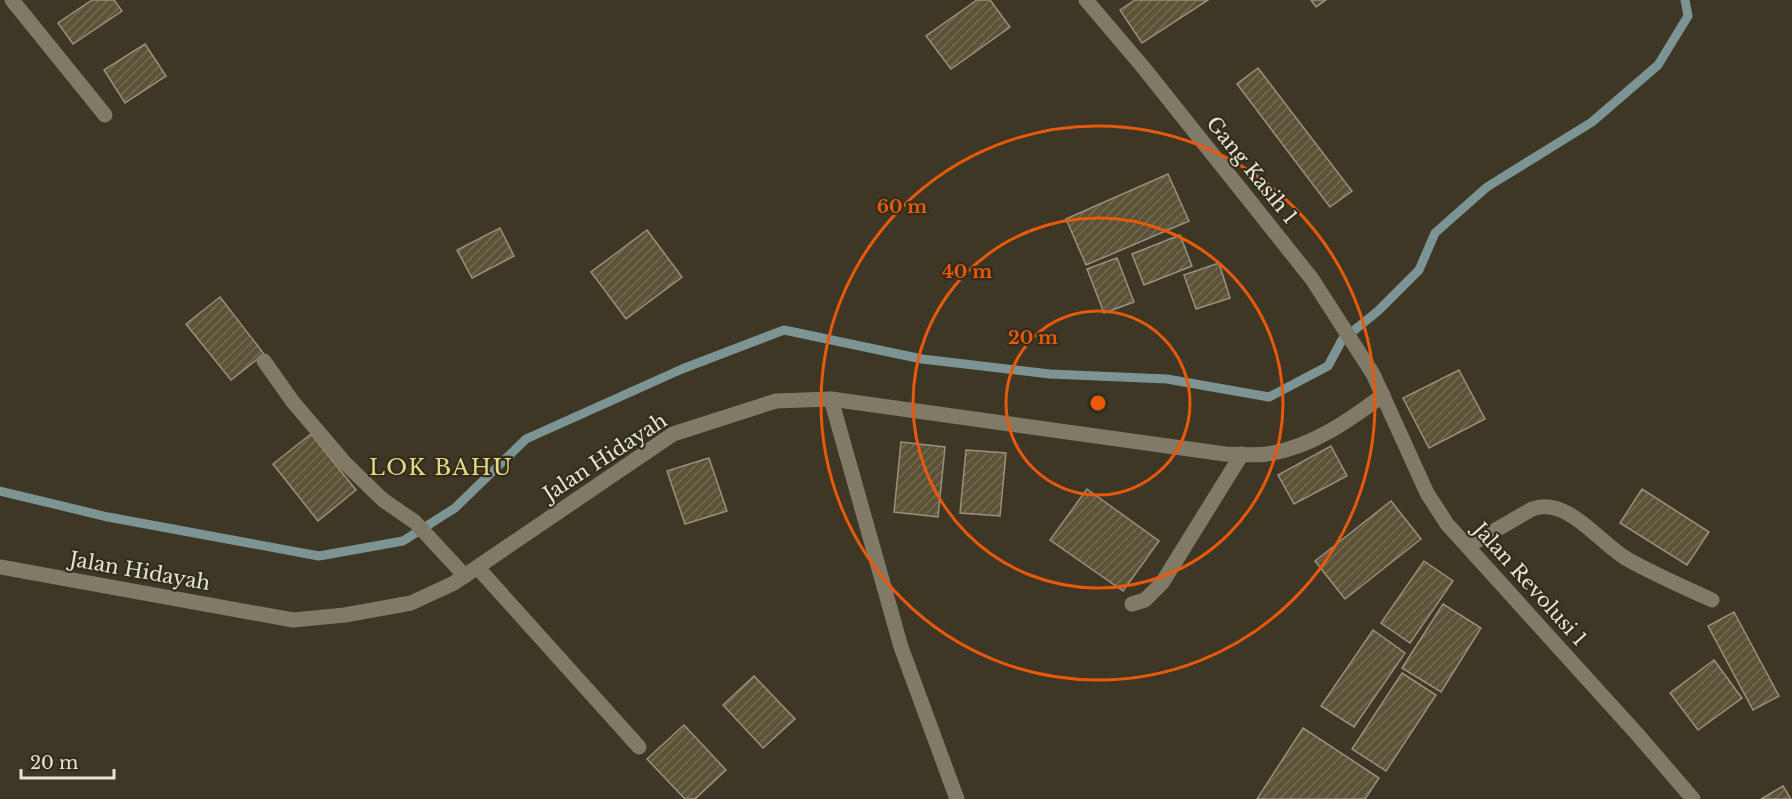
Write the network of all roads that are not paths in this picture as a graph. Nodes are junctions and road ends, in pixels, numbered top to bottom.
1 (12, 0) edge
2 (1086, 0) edge
3 (105, 115) dead end
4 (264, 361) dead end
5 (1373, 374) joint
6 (1383, 395) junction
7 (831, 399) junction
8 (1242, 454) junction
9 (1468, 546) junction
10 (0, 567) edge
11 (471, 572) junction
12 (1712, 600) dead end
13 (1132, 604) dead end
14 (639, 747) dead end
15 (957, 799) edge
16 (1693, 799) edge

1 - 3 street
2 - 5 street, Gang Kasih 1
4 - 11 street
5 - 6 street, Jalan Revolusi 1
6 - 8 street, Jalan Hidayah
6 - 9 street, Jalan Revolusi 1
7 - 8 street, Jalan Hidayah
7 - 11 street, Jalan Hidayah
7 - 15 street
8 - 13 street
9 - 12 street
9 - 16 street, Jalan Revolusi 1
10 - 11 street, Jalan Hidayah
11 - 14 street

